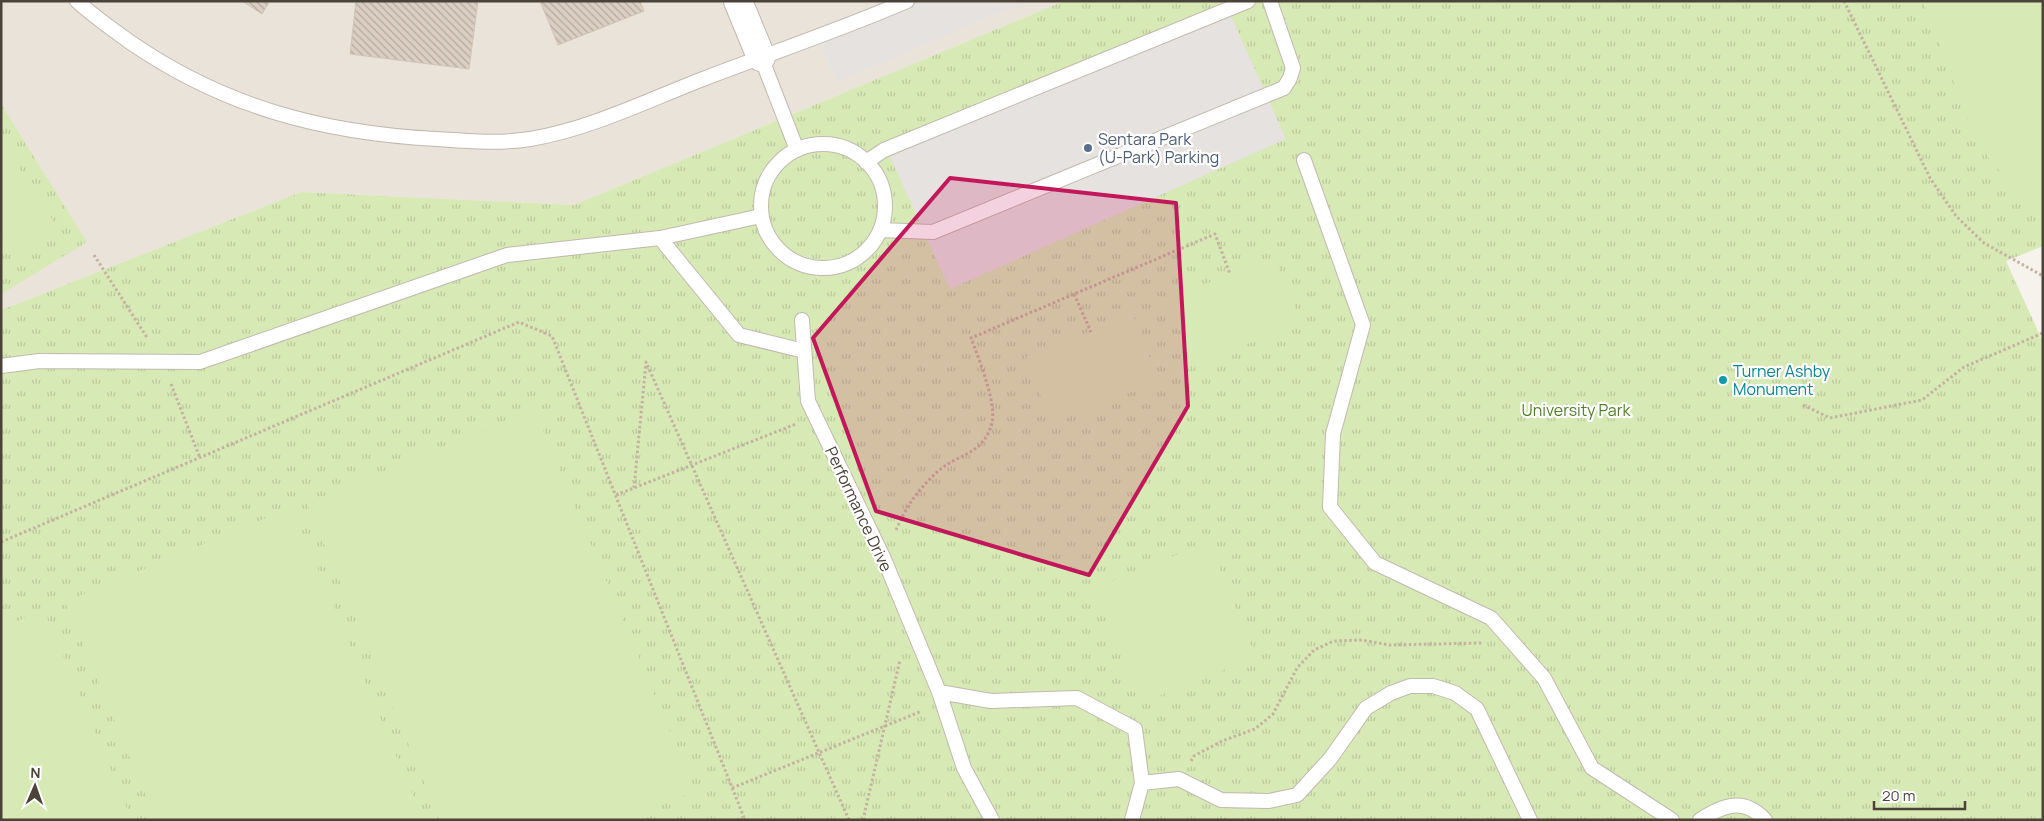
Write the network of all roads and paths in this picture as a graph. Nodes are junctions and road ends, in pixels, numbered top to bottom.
1 (77, 1) edge
2 (738, 1) edge
3 (907, 1) edge
4 (1248, 1) edge
5 (1270, 1) edge
6 (1844, 1) edge
7 (761, 57) junction
8 (797, 150) junction
9 (1304, 160) dead end
10 (866, 162) junction
11 (761, 216) junction
12 (880, 230) junction
13 (660, 238) junction
14 (1230, 274) dead end
15 (2043, 276) edge
16 (1074, 294) junction
17 (802, 320) dead end
18 (1091, 332) dead end
19 (2043, 333) edge
20 (804, 351) junction
21 (1, 366) edge
22 (1803, 405) dead end
23 (815, 416) junction
24 (690, 466) junction
25 (634, 488) junction
26 (616, 495) junction
27 (1, 542) edge
28 (884, 559) junction
29 (909, 623) junction
30 (1507, 636) junction
31 (941, 698) junction
32 (885, 725) junction
33 (818, 752) junction
34 (1179, 779) junction
35 (1142, 783) junction
36 (732, 788) junction
37 (745, 820) edge
38 (849, 820) edge
39 (862, 820) edge
40 (992, 820) edge
41 (1132, 820) edge
42 (1530, 820) edge
43 (1672, 820) edge
44 (1700, 820) edge
45 (1765, 820) edge

1 - 7 lane
2 - 7 street
3 - 7 lane
4 - 10 lane
5 - 12 lane
6 - 15 path
7 - 8 lane
8 - 10 lane
8 - 11 lane
9 - 30 lane
10 - 12 lane
11 - 12 lane
11 - 13 lane
13 - 20 lane
13 - 21 lane
14 - 16 path
16 - 18 path
16 - 28 path
17 - 20 lane, Performance Drive
19 - 22 path
20 - 23 lane, Performance Drive
23 - 24 path
23 - 28 lane, Performance Drive
24 - 25 path
24 - 25 path
24 - 33 path
25 - 26 path
26 - 27 path
26 - 36 path
28 - 29 lane, Performance Drive
29 - 31 lane, Performance Drive
29 - 32 path
30 - 34 path
30 - 43 lane
31 - 32 path
31 - 35 lane
31 - 40 lane, Performance Drive
32 - 33 path
32 - 39 path
33 - 36 path
33 - 38 path
34 - 35 lane
34 - 42 lane
35 - 41 lane
36 - 37 path
44 - 45 lane

